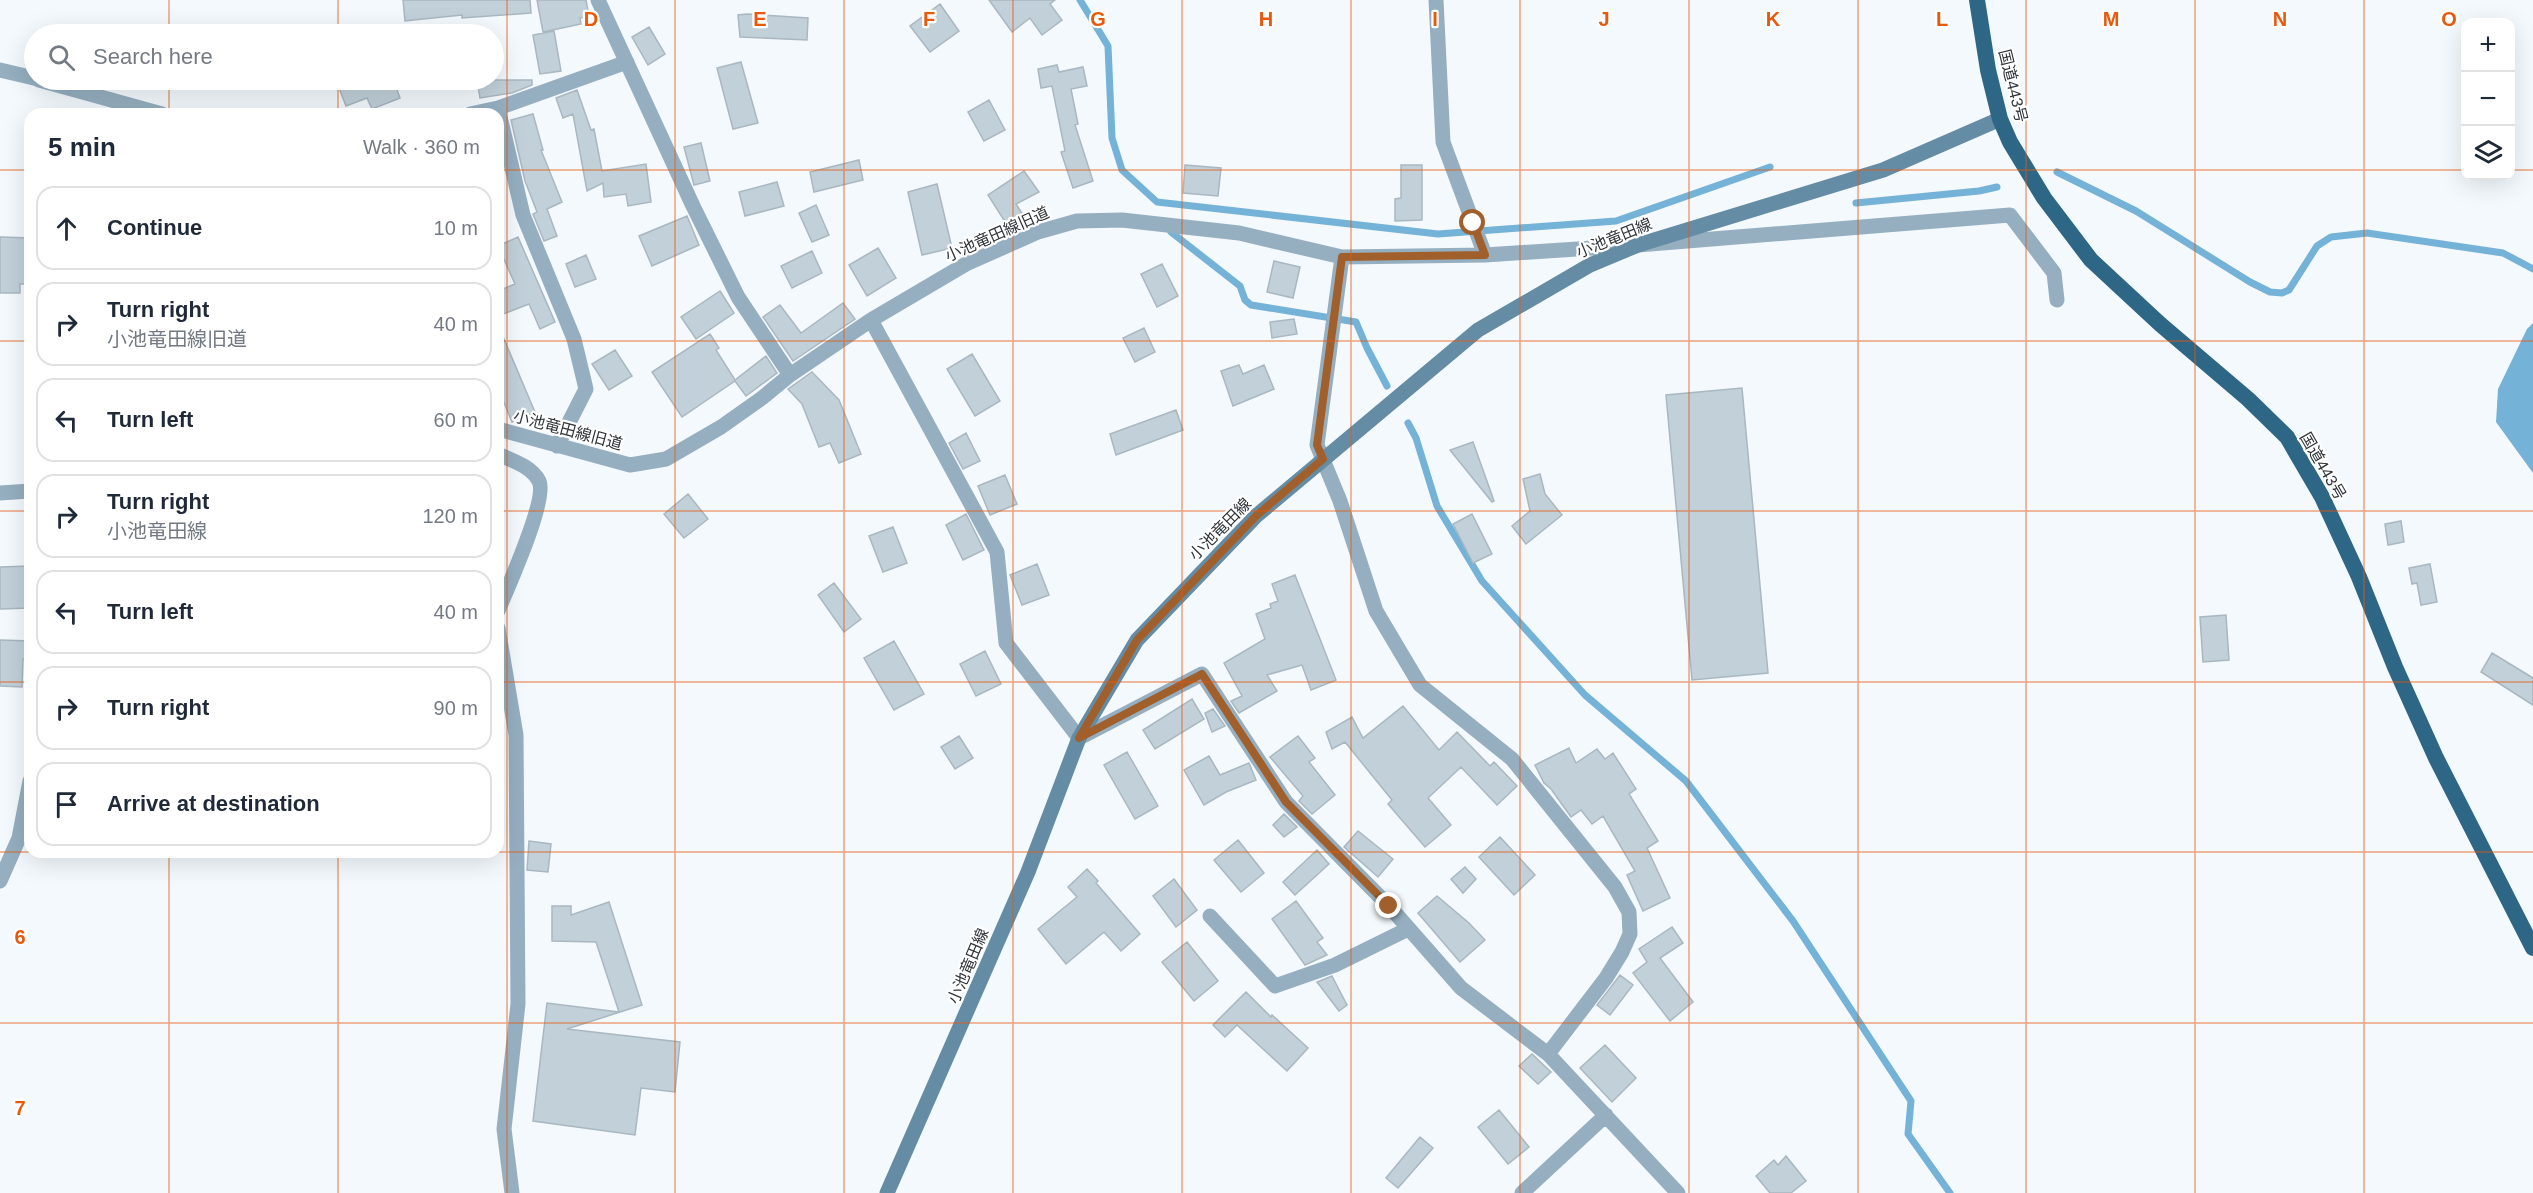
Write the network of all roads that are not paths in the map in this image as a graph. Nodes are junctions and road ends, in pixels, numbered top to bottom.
1 (598, 0) edge
2 (1436, 0) edge
3 (1977, 0) edge
4 (627, 62) junction
5 (0, 70) edge
6 (24, 76) edge
7 (76, 90) edge
8 (141, 108) edge
9 (498, 108) edge
10 (2000, 119) junction
11 (504, 134) edge
12 (1638, 245) junction
13 (1485, 255) junction
14 (1342, 257) junction
15 (2057, 300) dead end
16 (871, 320) junction
17 (790, 375) junction
18 (504, 431) edge
19 (556, 446) junction
20 (504, 457) edge
21 (1323, 459) junction
22 (24, 491) edge
23 (0, 493) edge
24 (504, 595) edge
25 (504, 664) edge
26 (1079, 738) junction
27 (24, 812) edge
28 (0, 881) edge
29 (1210, 916) dead end
30 (1408, 929) junction
31 (2533, 948) edge
32 (1548, 1054) junction
33 (1606, 1115) junction
34 (512, 1193) edge
35 (887, 1193) edge
36 (1522, 1193) edge
37 (1678, 1193) edge

1 - 4 street
2 - 13 street
3 - 10 highway, 国道443号
4 - 9 street
4 - 17 street
5 - 6 street
7 - 8 street
10 - 12 main road, 小池竜田線
10 - 31 highway, 国道443号
11 - 19 street
12 - 13 street, 小池竜田線旧道
12 - 15 street, 小池竜田線旧道
12 - 21 main road, 小池竜田線
13 - 14 street, 小池竜田線旧道
14 - 16 street, 小池竜田線旧道
14 - 21 street
16 - 17 street, 小池竜田線旧道
16 - 26 street
17 - 19 street, 小池竜田線旧道
18 - 19 street, 小池竜田線旧道
20 - 24 street
21 - 26 main road, 小池竜田線
21 - 32 street
22 - 23 street
25 - 34 street
26 - 30 street
26 - 35 main road, 小池竜田線
27 - 28 street
29 - 30 street
30 - 32 street
32 - 33 street
33 - 36 street
33 - 37 street

